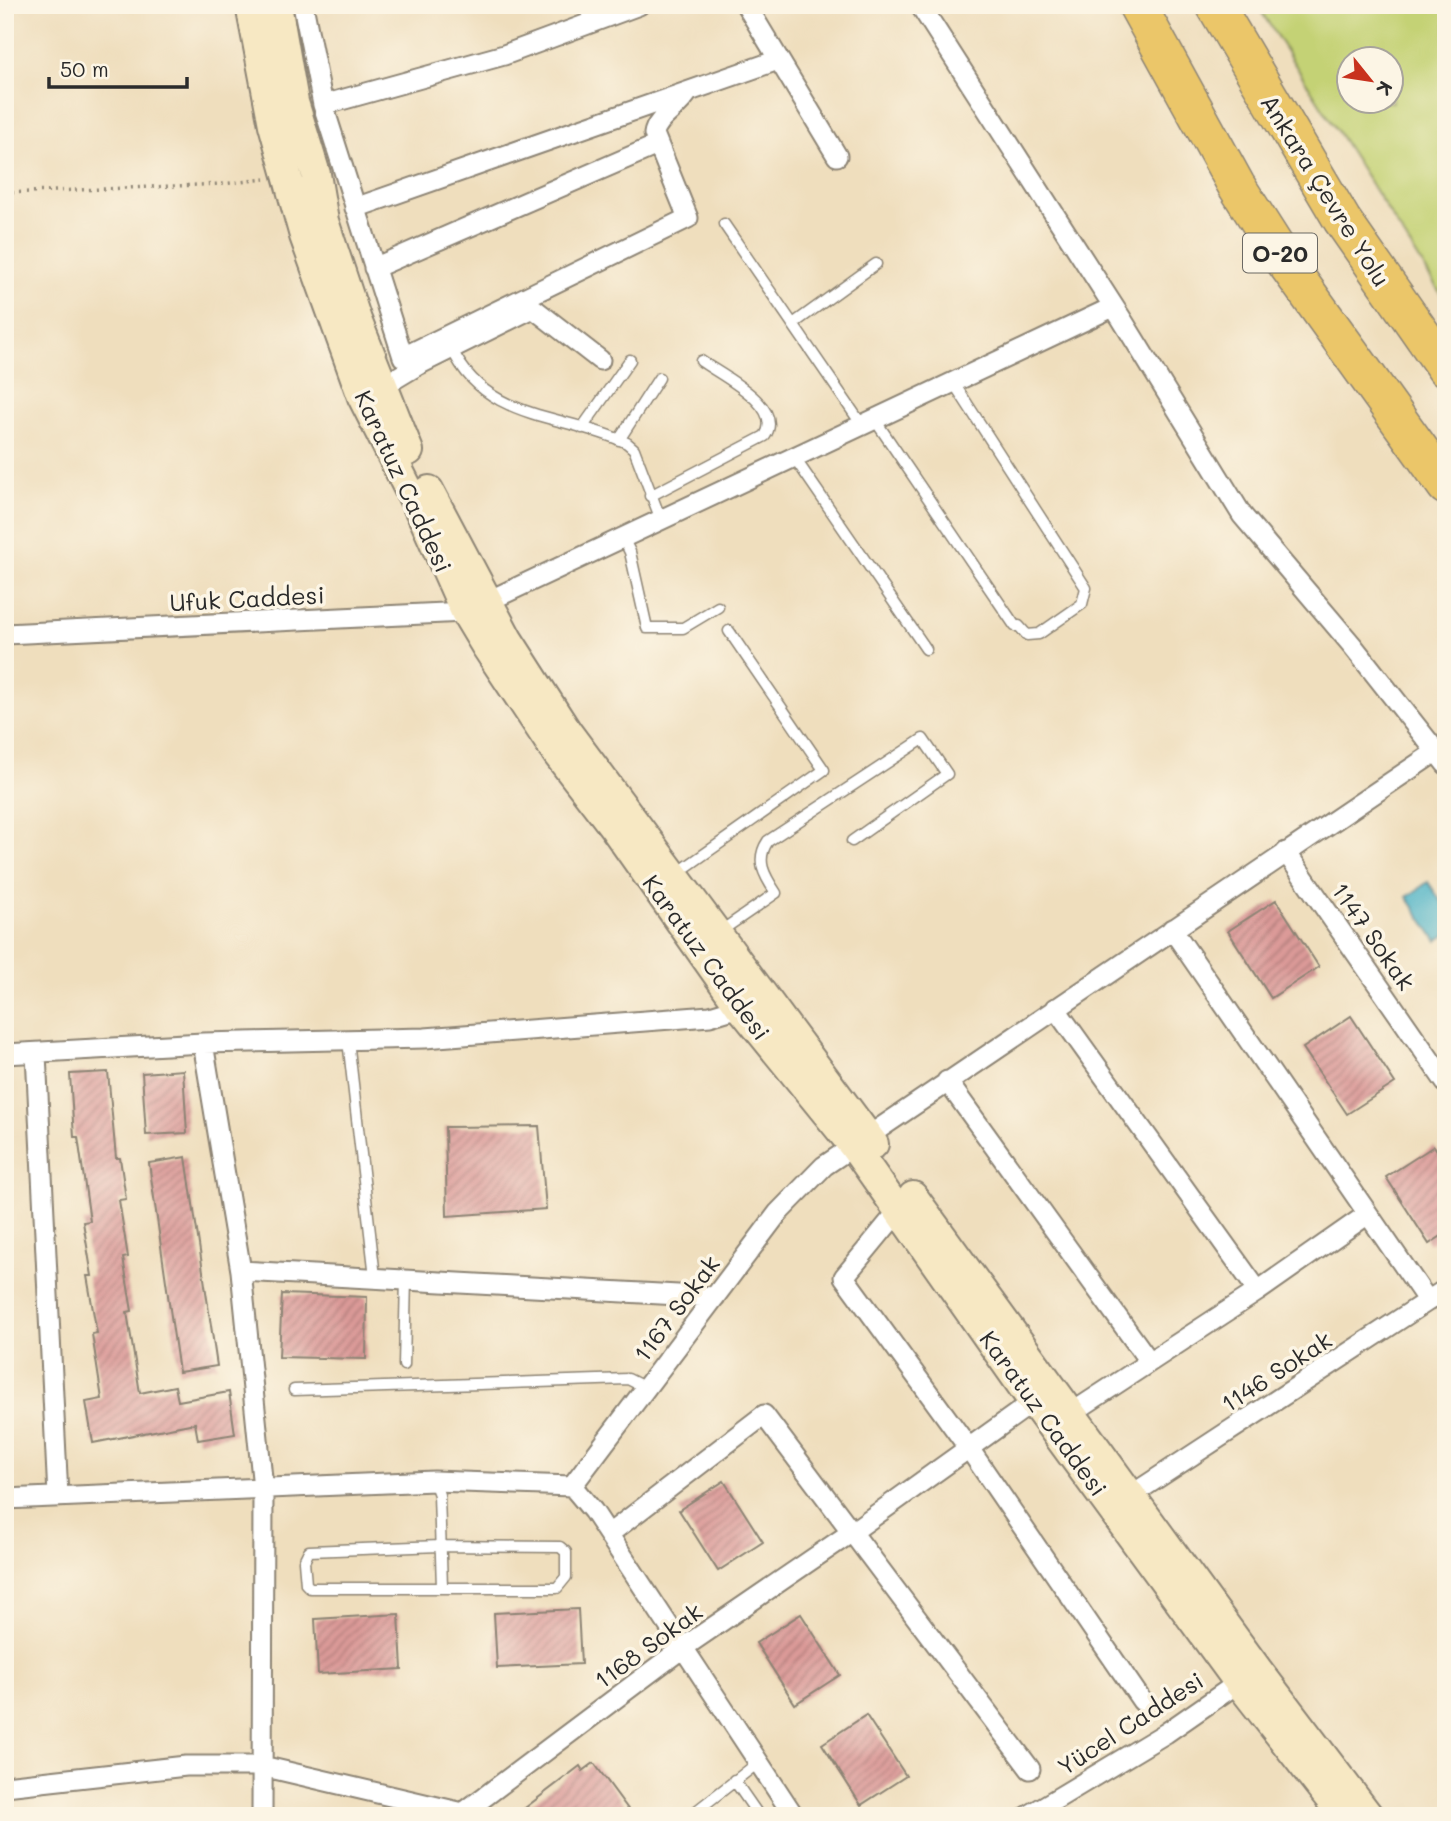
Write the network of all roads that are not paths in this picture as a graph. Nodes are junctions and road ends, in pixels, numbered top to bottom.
1 (250, 5) edge
2 (277, 5) edge
3 (303, 5) edge
4 (581, 5) edge
5 (639, 5) edge
6 (746, 5) edge
7 (920, 5) edge
8 (1137, 5) edge
9 (1215, 5) edge
10 (593, 22) junction
11 (778, 61) junction
12 (688, 92) junction
13 (323, 105) junction
14 (657, 145) junction
15 (837, 156) dead end
16 (355, 208) junction
17 (724, 224) dead end
18 (876, 264) dead end
19 (374, 268) junction
20 (1113, 307) junction
21 (793, 324) junction
22 (452, 349) junction
23 (600, 360) dead end
24 (630, 360) dead end
25 (701, 361) dead end
26 (1446, 369) edge
27 (659, 378) dead end
28 (953, 383) junction
29 (372, 392) junction
30 (868, 422) junction
31 (582, 428) junction
32 (619, 440) junction
33 (794, 457) junction
34 (1446, 486) edge
35 (650, 496) junction
36 (661, 520) junction
37 (623, 538) junction
38 (477, 607) junction
39 (718, 607) dead end
40 (729, 631) dead end
41 (5, 635) edge
42 (926, 649) dead end
43 (1441, 757) edge
44 (852, 841) dead end
45 (1286, 852) junction
46 (675, 875) junction
47 (1172, 929) junction
48 (718, 933) junction
49 (740, 1007) junction
50 (1055, 1008) junction
51 (348, 1040) junction
52 (203, 1043) junction
53 (5, 1054) edge
54 (36, 1054) junction
55 (947, 1081) junction
56 (1446, 1083) edge
57 (861, 1141) junction
58 (900, 1209) junction
59 (1368, 1214) junction
60 (241, 1271) junction
61 (375, 1277) junction
62 (406, 1278) junction
63 (1446, 1289) edge
64 (1258, 1291) junction
65 (715, 1297) junction
66 (1429, 1301) junction
67 (1149, 1361) junction
68 (404, 1365) dead end
69 (646, 1388) junction
70 (294, 1390) dead end
71 (1033, 1402) junction
72 (1062, 1419) junction
73 (968, 1447) junction
74 (434, 1481) junction
75 (572, 1486) junction
76 (263, 1488) junction
77 (1133, 1494) junction
78 (58, 1496) junction
79 (5, 1499) edge
80 (852, 1532) junction
81 (608, 1534) junction
82 (440, 1546) junction
83 (442, 1587) junction
84 (684, 1647) junction
85 (1248, 1676) junction
86 (1142, 1701) dead end
87 (759, 1762) junction
88 (262, 1766) junction
89 (1030, 1769) dead end
90 (734, 1780) junction
91 (5, 1786) edge
92 (1040, 1813) edge
93 (464, 1815) edge
94 (262, 1816) edge
95 (690, 1816) edge
96 (759, 1816) edge
97 (794, 1816) edge
98 (1343, 1816) edge
99 (1369, 1816) edge

1 - 29 street, Karatuz Caddesi
2 - 29 street
3 - 13 street
4 - 10 lane
5 - 10 street
6 - 11 street
7 - 20 street
8 - 34 highway, O-20
9 - 26 highway, Ankara Çevre Yolu / O-20
10 - 13 street
11 - 12 street
11 - 15 street
12 - 14 street
12 - 16 street
13 - 16 street
14 - 19 street
14 - 19 street
16 - 19 street
17 - 21 lane
18 - 21 lane
20 - 28 street
20 - 43 street
21 - 30 lane
22 - 23 street
22 - 29 street
22 - 31 lane
24 - 31 lane
25 - 35 lane
27 - 32 lane
28 - 30 street
28 - 30 lane
29 - 38 street, Karatuz Caddesi
30 - 33 street
31 - 32 lane
32 - 35 lane
33 - 36 street
33 - 42 lane
35 - 36 lane
36 - 37 street
37 - 38 street
37 - 39 lane
38 - 41 street, Ufuk Caddesi
38 - 46 street
38 - 49 street, Karatuz Caddesi
40 - 46 lane
43 - 45 street, 1167 Sokak
44 - 48 lane
45 - 47 street, 1167 Sokak
45 - 56 street, 1147 Sokak
46 - 48 street
47 - 50 street, 1167 Sokak
47 - 59 street
48 - 57 street
49 - 51 street
49 - 57 street, Karatuz Caddesi
50 - 55 street, 1167 Sokak
50 - 64 street
51 - 52 street
51 - 61 lane
52 - 54 street
52 - 60 street
53 - 54 street
54 - 78 street
55 - 57 street, 1167 Sokak
55 - 67 street
57 - 58 street, Karatuz Caddesi
57 - 65 street, 1167 Sokak
57 - 72 street, Karatuz Caddesi
58 - 71 street, Karatuz Caddesi
58 - 73 street
59 - 64 street
59 - 66 street
60 - 61 street
60 - 76 street
61 - 62 street
62 - 65 street
62 - 68 lane
63 - 66 street, 1146 Sokak
64 - 67 street
65 - 69 street, 1167 Sokak
66 - 77 street, 1146 Sokak
67 - 72 street
69 - 70 lane
69 - 75 street, 1167 Sokak
71 - 72 street, Karatuz Caddesi
71 - 73 street, 1168 Sokak
72 - 77 street, Karatuz Caddesi
72 - 85 street, Karatuz Caddesi
73 - 80 street, 1168 Sokak
73 - 86 street
74 - 75 street
74 - 76 street
74 - 82 lane
75 - 81 street
76 - 78 street
76 - 88 street
77 - 85 street, Karatuz Caddesi
78 - 79 street
80 - 81 street
80 - 84 street, 1168 Sokak
80 - 89 street
81 - 84 street
82 - 83 lane
82 - 83 lane
82 - 83 lane
84 - 87 street
84 - 93 street, 1168 Sokak
85 - 92 street, Yücel Caddesi
85 - 98 street, Karatuz Caddesi
85 - 99 street, Karatuz Caddesi
87 - 90 lane
87 - 97 street
88 - 91 street, 1168 Sokak
88 - 93 street, 1168 Sokak
88 - 94 street
90 - 95 lane
90 - 96 lane

